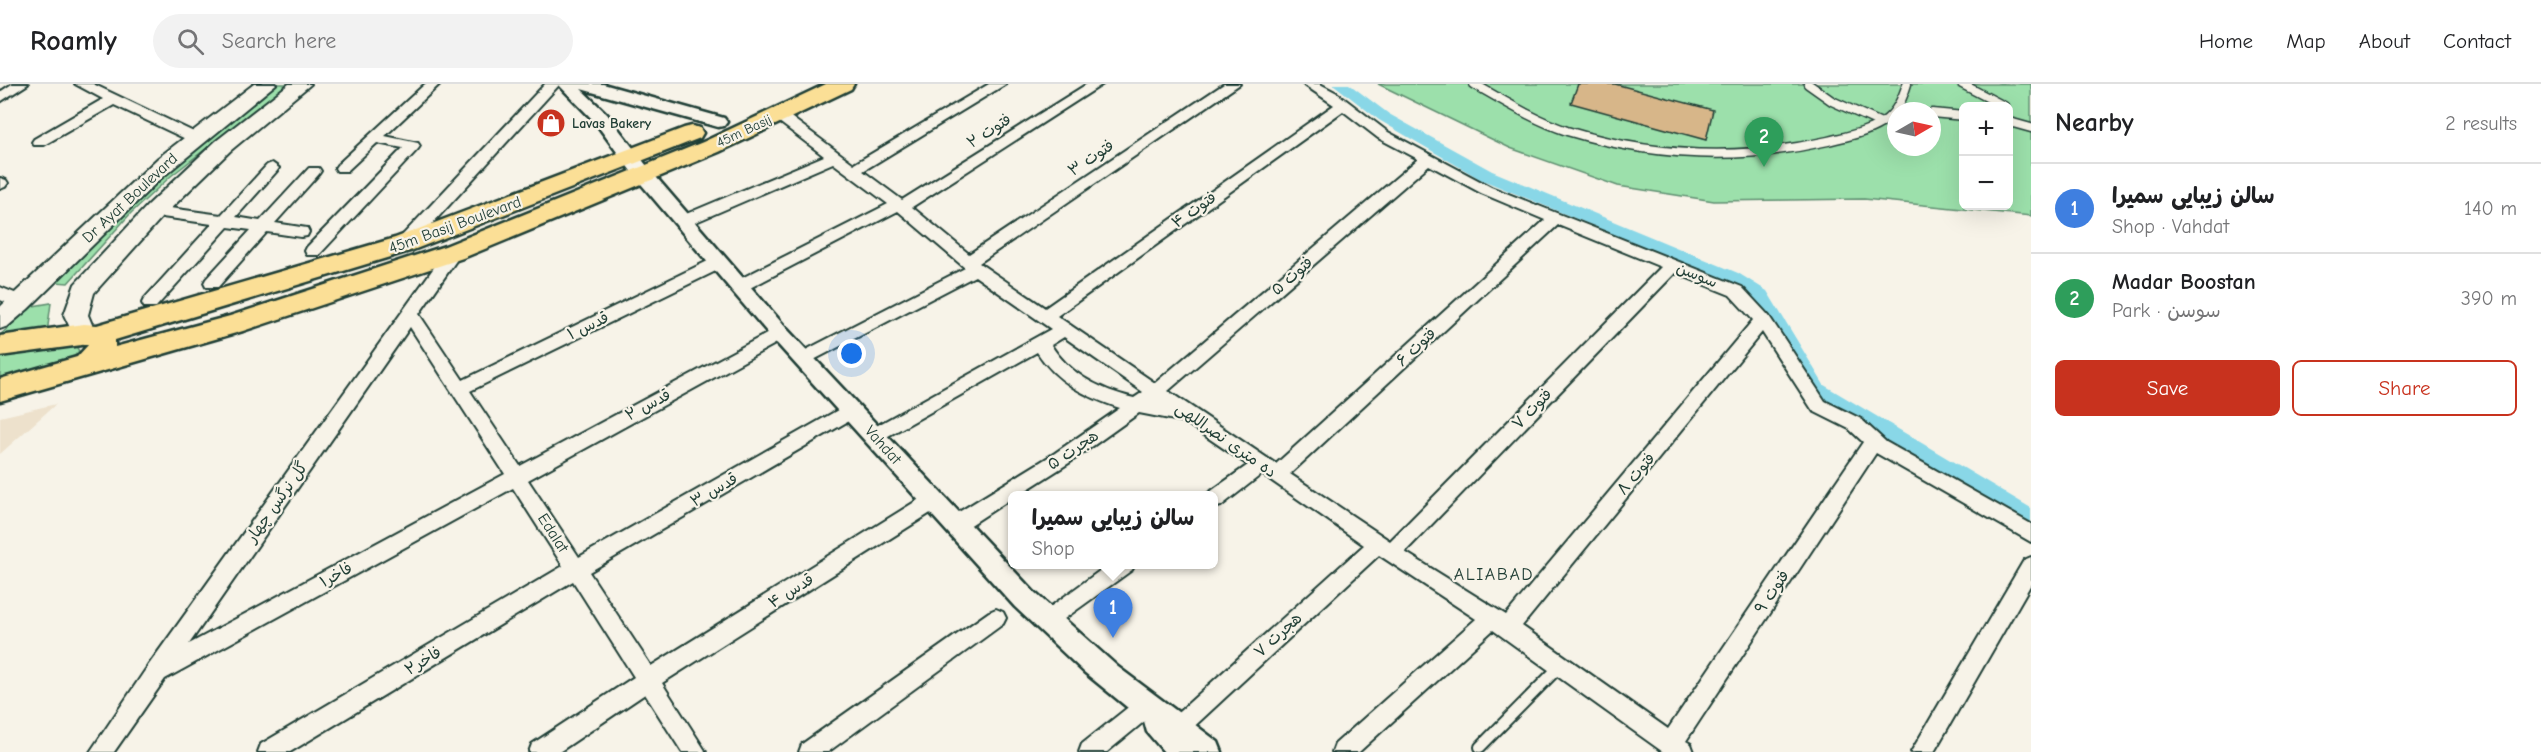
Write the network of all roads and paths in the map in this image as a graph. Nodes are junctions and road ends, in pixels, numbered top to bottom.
1 (21, 84) edge
2 (264, 84) edge
3 (301, 84) edge
4 (433, 84) edge
5 (553, 84) edge
6 (567, 84) edge
7 (584, 84) edge
8 (801, 84) edge
9 (843, 84) edge
10 (999, 84) edge
11 (1096, 84) edge
12 (1233, 84) edge
13 (1310, 84) edge
14 (1474, 84) edge
15 (1808, 84) edge
16 (1906, 84) edge
17 (1962, 84) edge
18 (91, 85) edge
19 (0, 98) edge
20 (114, 99) junction
21 (1900, 102) edge
22 (1996, 102) edge
23 (1343, 105) junction
24 (1941, 114) edge
25 (779, 115) junction
26 (1959, 116) edge
27 (1887, 120) edge
28 (2013, 122) edge
29 (718, 123) junction
30 (1881, 123) junction
31 (2031, 128) edge
32 (195, 138) junction
33 (374, 138) junction
34 (39, 142) dead end
35 (833, 157) junction
36 (1426, 160) junction
37 (637, 166) junction
38 (272, 168) dead end
39 (342, 168) dead end
40 (314, 171) dead end
41 (852, 171) junction
42 (900, 206) junction
43 (155, 211) junction
44 (1556, 219) junction
45 (224, 221) junction
46 (684, 221) junction
47 (262, 226) junction
48 (301, 232) dead end
49 (404, 244) junction
50 (313, 251) dead end
51 (454, 252) junction
52 (717, 263) junction
53 (973, 265) junction
54 (1673, 265) junction
55 (212, 283) dead end
56 (41, 286) junction
57 (738, 287) junction
58 (82, 290) junction
59 (0, 293) edge
60 (21, 302) junction
61 (150, 303) dead end
62 (410, 313) junction
63 (1045, 316) junction
64 (0, 320) edge
65 (1763, 320) junction
66 (1065, 329) junction
67 (780, 334) junction
68 (90, 335) junction
69 (1041, 342) junction
70 (0, 346) edge
71 (804, 359) junction
72 (86, 365) junction
73 (459, 389) junction
74 (0, 390) edge
75 (1158, 391) junction
76 (1136, 407) junction
77 (852, 411) junction
78 (1192, 416) junction
79 (875, 435) junction
80 (1874, 441) junction
81 (1269, 470) junction
82 (516, 476) junction
83 (1009, 491) edge
84 (1008, 492) edge
85 (1218, 498) edge
86 (933, 501) junction
87 (956, 524) junction
88 (2031, 534) edge
89 (1385, 548) junction
90 (2031, 566) edge
91 (576, 569) junction
92 (1118, 569) edge
93 (996, 618) dead end
94 (1046, 621) junction
95 (1500, 623) junction
96 (1560, 666) junction
97 (156, 673) junction
98 (648, 680) junction
99 (1141, 704) junction
100 (1180, 739) edge
101 (1480, 747) dead end
102 (1677, 748) edge
103 (101, 752) edge
104 (269, 752) edge
105 (540, 752) edge
106 (695, 752) edge
107 (810, 752) edge
108 (1090, 752) edge
109 (1208, 752) edge
110 (1343, 752) edge
111 (1922, 752) edge

1 - 19 street
2 - 32 main road, Dr Ayat Boulevard
3 - 43 main road, Dr Ayat Boulevard
4 - 33 street
5 - 49 street
6 - 37 street, Vahdat
7 - 29 street
8 - 29 main road, 45m Basij Boulevard
9 - 25 main road, 45m Basij
10 - 41 street
11 - 42 street, فتوت ۲
12 - 53 street, فتوت ۳
13 - 23 street, سوسن
14 - 30 lane
15 - 30 lane
16 - 21 lane
17 - 22 lane
18 - 20 street
20 - 32 street
20 - 34 street
23 - 36 street, سوسن
23 - 63 street, فتوت ۴
24 - 26 lane
25 - 35 street, ده متری نصراللهی
25 - 37 main road, 45m Basij
27 - 30 lane
28 - 31 lane
29 - 37 main road, 45m Basij Boulevard
32 - 56 main road, Dr Ayat Boulevard
33 - 39 street
33 - 50 street
35 - 41 street, ده متری نصراللهی
35 - 46 street
36 - 44 street, سوسن
36 - 75 street, فتوت ۵
37 - 46 street, Vahdat
37 - 49 main road, 45m Basij Boulevard
37 - 51 main road, 45m Basij Boulevard
38 - 45 street
40 - 47 street
41 - 42 street, ده متری نصراللهی
42 - 53 street, ده متری نصراللهی
42 - 57 street, فتوت ۲
43 - 45 street
43 - 58 main road, Dr Ayat Boulevard
44 - 54 street, سوسن
44 - 81 street, فتوت ۶
45 - 47 street
45 - 61 street
46 - 52 street, Vahdat
47 - 48 street
47 - 55 street
49 - 68 main road, 45m Basij Boulevard
51 - 62 street, گل نرگس چهار
51 - 72 main road, 45m Basij Boulevard
52 - 57 street, Vahdat
52 - 73 street, قدس ۱
53 - 63 street, ده متری نصراللهی
53 - 71 street, فتوت ۳
54 - 65 street, سوسن
54 - 89 street, فتوت ۷
56 - 58 main road
56 - 60 main road, Dr Ayat Boulevard
57 - 67 street, Vahdat
58 - 68 main road
59 - 60 street
60 - 64 main road, Dr Ayat Boulevard
62 - 73 street, Edalat
62 - 97 street, گل نرگس چهار
63 - 66 street, ده متری نصراللهی
65 - 80 street, سوسن
65 - 95 street, فتوت ۸
66 - 69 street
66 - 75 street, ده متری نصراللهی
67 - 71 street, Vahdat
67 - 82 street, قدس ۲
68 - 70 main road, 45m Basij Boulevard
68 - 72 main road
69 - 76 street
69 - 79 street
71 - 77 street, Vahdat
72 - 74 main road, 45m Basij Boulevard
73 - 82 street, Edalat
75 - 76 street, هجرت ۵
75 - 78 street, ده متری نصراللهی
76 - 78 street
76 - 83 street, هجرت ۵
77 - 79 street, Vahdat
77 - 91 street, قدس ۳
78 - 81 street, ده متری نصراللهی
79 - 86 street, Vahdat
80 - 88 street, سوسن
80 - 102 street, فتوت ۹
81 - 85 street, فتوت ۶
81 - 89 street, ده متری نصراللهی
82 - 91 street, Edalat
82 - 97 street, فاخر۱
84 - 87 street, هجرت ۵
86 - 87 street, Vahdat
86 - 98 street, قدس ۴
87 - 94 street, Vahdat
89 - 95 street, ده متری نصراللهی
89 - 100 street, هجرت ۷
90 - 111 street
91 - 98 street, Edalat
91 - 104 street, فاخر۲
92 - 94 street
93 - 107 street
94 - 99 street, Vahdat
95 - 96 street, ده متری نصراللهی
95 - 110 street, فتوت ۸
96 - 101 lane
96 - 102 street, ده متری نصراللهی
97 - 103 street, گل نرگس چهار
98 - 105 street, قدس ۴
98 - 106 street, Edalat
99 - 100 street, Vahdat
99 - 108 street
100 - 109 street, Vahdat

